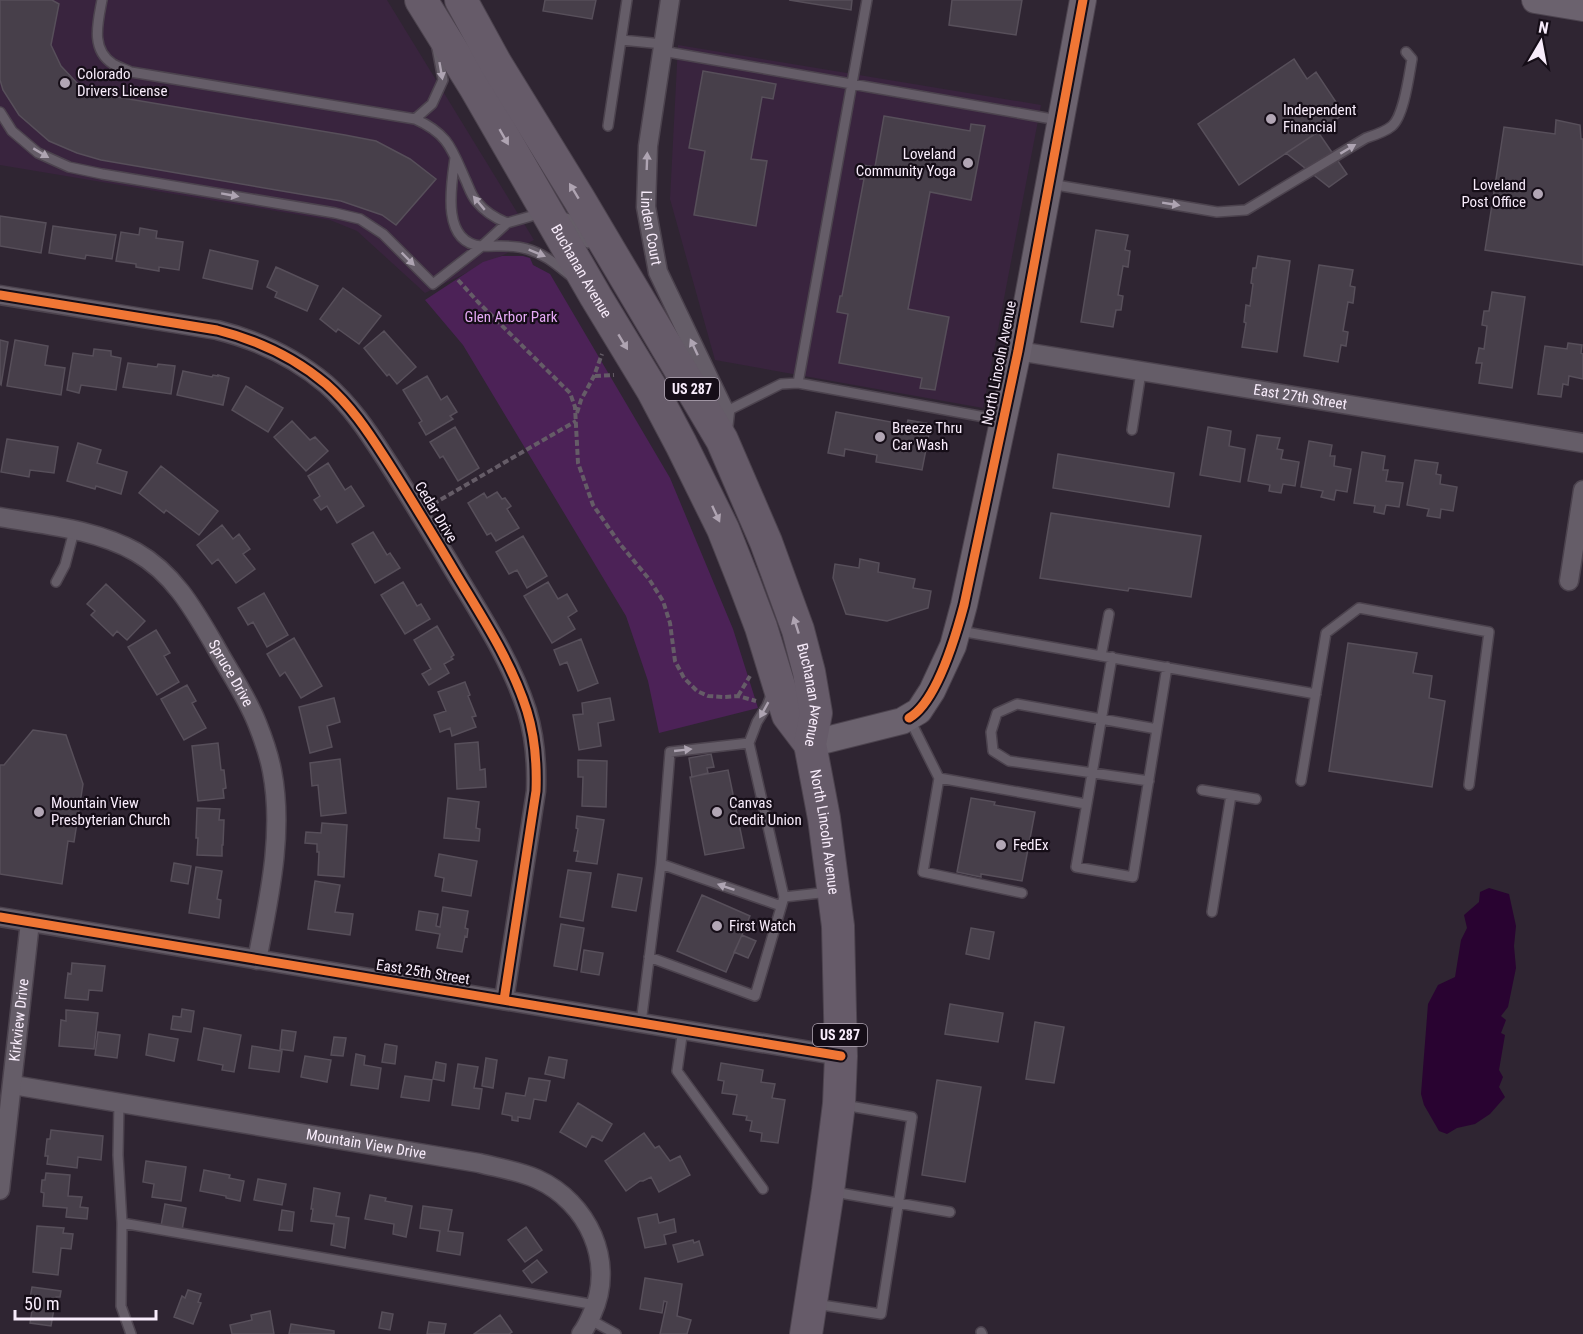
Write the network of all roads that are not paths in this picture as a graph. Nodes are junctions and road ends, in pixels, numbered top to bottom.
1 (102, 0) edge
2 (461, 0) edge
3 (472, 0) edge
4 (627, 0) edge
5 (670, 0) edge
6 (867, 0) edge
7 (1083, 0) edge
8 (1535, 0) edge
9 (1568, 4) edge
10 (425, 7) edge
11 (621, 40) junction
12 (662, 48) junction
13 (1406, 52) dead end
14 (496, 64) junction
15 (852, 84) junction
16 (0, 112) edge
17 (415, 119) junction
18 (1061, 120) junction
19 (608, 126) dead end
20 (455, 156) junction
21 (1049, 184) junction
22 (547, 211) junction
23 (507, 223) junction
24 (482, 246) junction
25 (592, 248) dead end
26 (0, 295) edge
27 (611, 296) junction
28 (1018, 351) junction
29 (1141, 372) junction
30 (798, 383) junction
31 (692, 388) junction
32 (1003, 420) junction
33 (723, 426) junction
34 (1132, 430) dead end
35 (1583, 443) edge
36 (1583, 490) edge
37 (0, 517) edge
38 (74, 531) junction
39 (1569, 581) dead end
40 (56, 582) dead end
41 (1109, 614) dead end
42 (958, 630) junction
43 (1101, 656) junction
44 (1112, 657) junction
45 (1167, 667) junction
46 (764, 675) junction
47 (1316, 694) junction
48 (909, 718) junction
49 (1101, 719) junction
50 (1157, 729) junction
51 (749, 743) junction
52 (810, 744) junction
53 (1092, 772) junction
54 (939, 778) junction
55 (1149, 781) junction
56 (1301, 781) dead end
57 (1469, 784) dead end
58 (1202, 790) dead end
59 (1231, 795) junction
60 (1256, 799) dead end
61 (1086, 804) junction
62 (661, 864) junction
63 (833, 891) junction
64 (1022, 893) dead end
65 (782, 902) junction
66 (1212, 912) dead end
67 (0, 917) edge
68 (30, 922) junction
69 (649, 957) junction
70 (258, 960) junction
71 (504, 1000) junction
72 (641, 1023) junction
73 (683, 1029) junction
74 (841, 1056) junction
75 (13, 1085) junction
76 (119, 1102) junction
77 (839, 1104) junction
78 (763, 1189) dead end
79 (0, 1190) edge
80 (828, 1191) junction
81 (898, 1202) junction
82 (950, 1212) dead end
83 (122, 1223) junction
84 (811, 1303) junction
85 (589, 1319) edge
86 (131, 1334) edge
87 (616, 1334) edge
88 (806, 1334) edge

1 - 17 lane
2 - 14 highway, Buchanan Avenue / US 287
3 - 14 highway
4 - 11 lane
5 - 12 street, Linden Court
6 - 15 lane
7 - 18 street, North Lincoln Avenue
8 - 9 street
10 -> 17 lane
10 -> 22 highway, Buchanan Avenue / US 287
11 - 12 lane
11 - 19 lane
12 - 15 lane
33 -> 12 street, Linden Court
21 -> 13 lane
31 -> 14 highway, Buchanan Avenue / US 287
15 - 18 lane
15 - 30 lane
16 -> 24 lane
17 - 20 lane
18 - 21 street, North Lincoln Avenue
23 -> 20 lane
20 - 24 lane
21 - 28 street, North Lincoln Avenue
22 - 23 lane
22 - 25 lane
22 - 27 highway, Buchanan Avenue / US 287
23 - 24 lane
24 -> 27 lane
26 - 71 street, Cedar Drive
27 - 31 lane
27 -> 46 highway, Buchanan Avenue / US 287
28 - 29 street, East 27th Street
28 - 32 street, North Lincoln Avenue
29 - 34 lane
29 - 35 street, East 27th Street
30 - 32 lane
30 - 33 lane
31 - 33 highway, Buchanan Avenue / US 287
32 - 42 street, North Lincoln Avenue
52 -> 33 highway, Buchanan Avenue / US 287
36 - 39 street
37 - 38 street, Spruce Drive
38 - 40 lane
38 - 70 street, Spruce Drive
41 - 43 lane
42 - 43 lane
42 - 48 street, North Lincoln Avenue
43 - 44 lane
44 - 45 lane
44 - 49 lane
45 - 47 lane
45 - 50 lane
46 -> 51 lane
46 - 52 highway, Buchanan Avenue / US 287
47 - 56 lane
47 - 57 lane
48 - 52 street
48 - 54 lane
49 - 50 lane
49 - 53 lane
49 - 53 lane
50 - 55 lane
62 -> 51 lane
51 - 65 lane
52 - 63 highway, North Lincoln Avenue / US 287
53 - 55 lane
53 - 61 lane
54 - 61 lane
54 - 64 lane
55 - 61 lane
58 - 59 lane
59 - 60 lane
59 - 66 lane
65 -> 62 lane
62 - 69 lane
63 - 65 lane
63 - 74 highway, North Lincoln Avenue / US 287
65 - 69 lane
67 - 68 street, East 25th Street
68 - 70 street, East 25th Street
68 - 75 street, Kirkview Drive
69 - 72 lane
70 - 71 street, East 25th Street
71 - 72 street, East 25th Street
72 - 73 street, East 25th Street
73 - 74 street, East 25th Street
73 - 78 lane
74 - 77 highway, North Lincoln Avenue / US 287
75 - 76 street, Mountain View Drive
75 - 79 street, Kirkview Drive
76 - 83 lane
76 - 85 street, Mountain View Drive
77 - 80 highway, North Lincoln Avenue / US 287
77 - 81 lane
80 - 81 lane
80 - 84 highway, North Lincoln Avenue / US 287
81 - 82 lane
81 - 84 lane
83 - 85 lane
83 - 86 lane
84 - 88 highway, North Lincoln Avenue / US 287
85 - 87 lane

